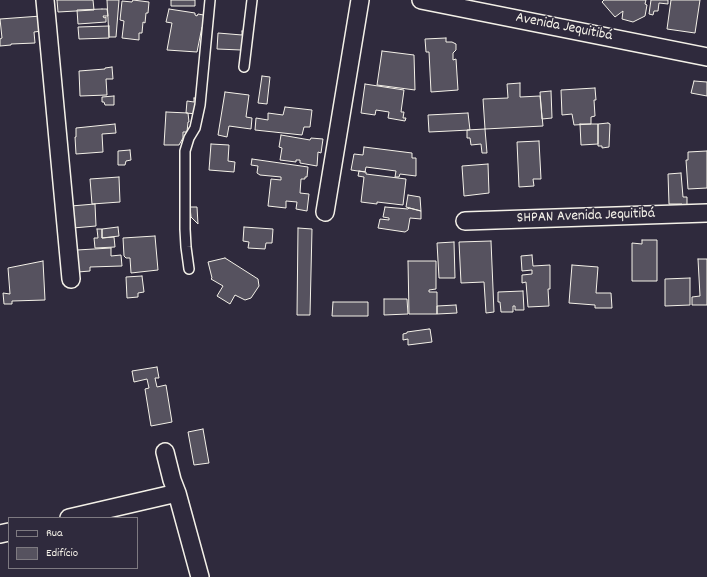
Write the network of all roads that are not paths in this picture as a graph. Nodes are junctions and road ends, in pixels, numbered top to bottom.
1 (45, 0) edge
2 (210, 0) edge
3 (252, 0) edge
4 (360, 0) edge
5 (421, 0) edge
6 (707, 57) edge
7 (244, 67) dead end
8 (325, 212) dead end
9 (707, 213) edge
10 (465, 221) dead end
11 (189, 268) dead end
12 (71, 279) dead end
13 (165, 452) dead end
14 (177, 493) junction
15 (73, 517) edge
16 (200, 577) edge

1 - 12 street
2 - 11 lane
3 - 7 lane
4 - 8 street
5 - 6 street, Avenida Jequitibá
9 - 10 street, SHPAN Avenida Jequitibá
13 - 14 street
14 - 15 street
14 - 16 street

